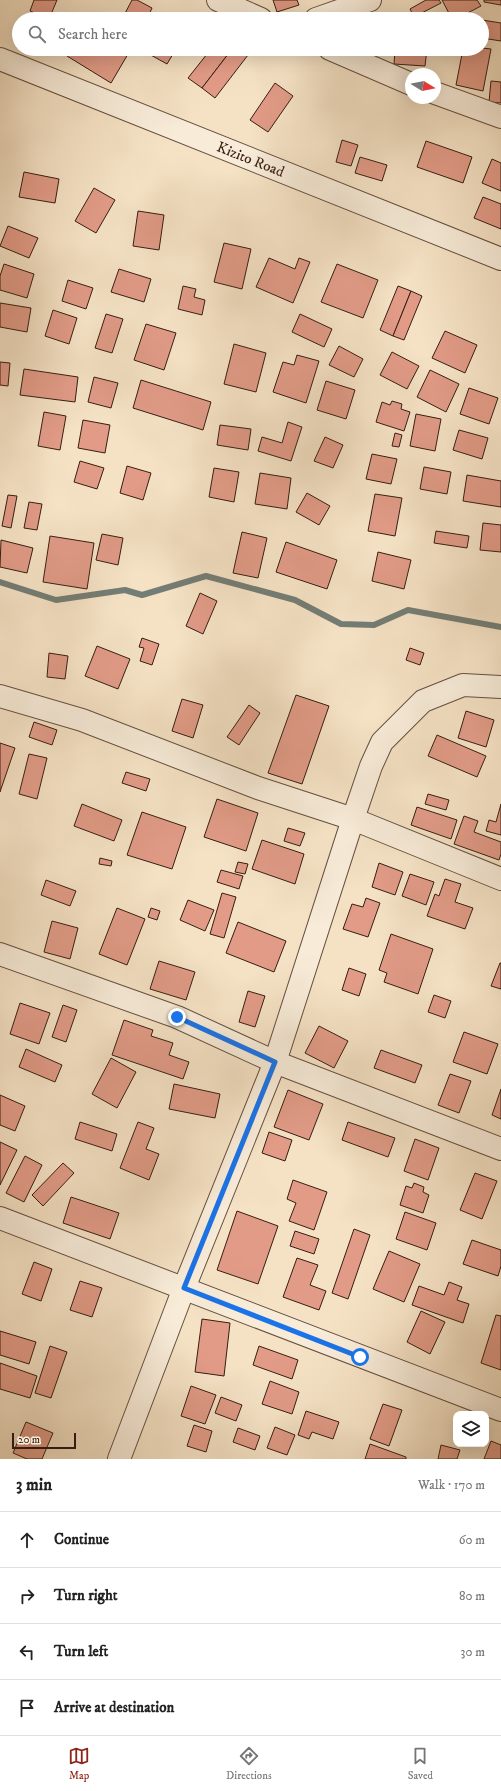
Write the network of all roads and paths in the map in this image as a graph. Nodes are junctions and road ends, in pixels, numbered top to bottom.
1 (218, 0) edge
2 (370, 0) edge
3 (245, 12) edge
4 (336, 12) edge
5 (346, 56) edge
6 (0, 59) edge
7 (405, 81) edge
8 (441, 95) edge
9 (501, 117) edge
10 (501, 259) edge
11 (501, 687) edge
12 (0, 696) edge
13 (353, 819) junction
14 (501, 879) edge
15 (0, 954) edge
16 (275, 1062) junction
17 (501, 1149) edge
18 (0, 1218) edge
19 (184, 1288) junction
20 (501, 1410) edge
21 (119, 1459) edge

1 - 3 street
2 - 4 street
5 - 7 street
6 - 10 street, Kizito Road
8 - 9 street
11 - 13 street
12 - 13 street
13 - 14 street
13 - 16 street
15 - 16 street
16 - 17 street
16 - 19 street
18 - 19 street
19 - 20 street
19 - 21 street

